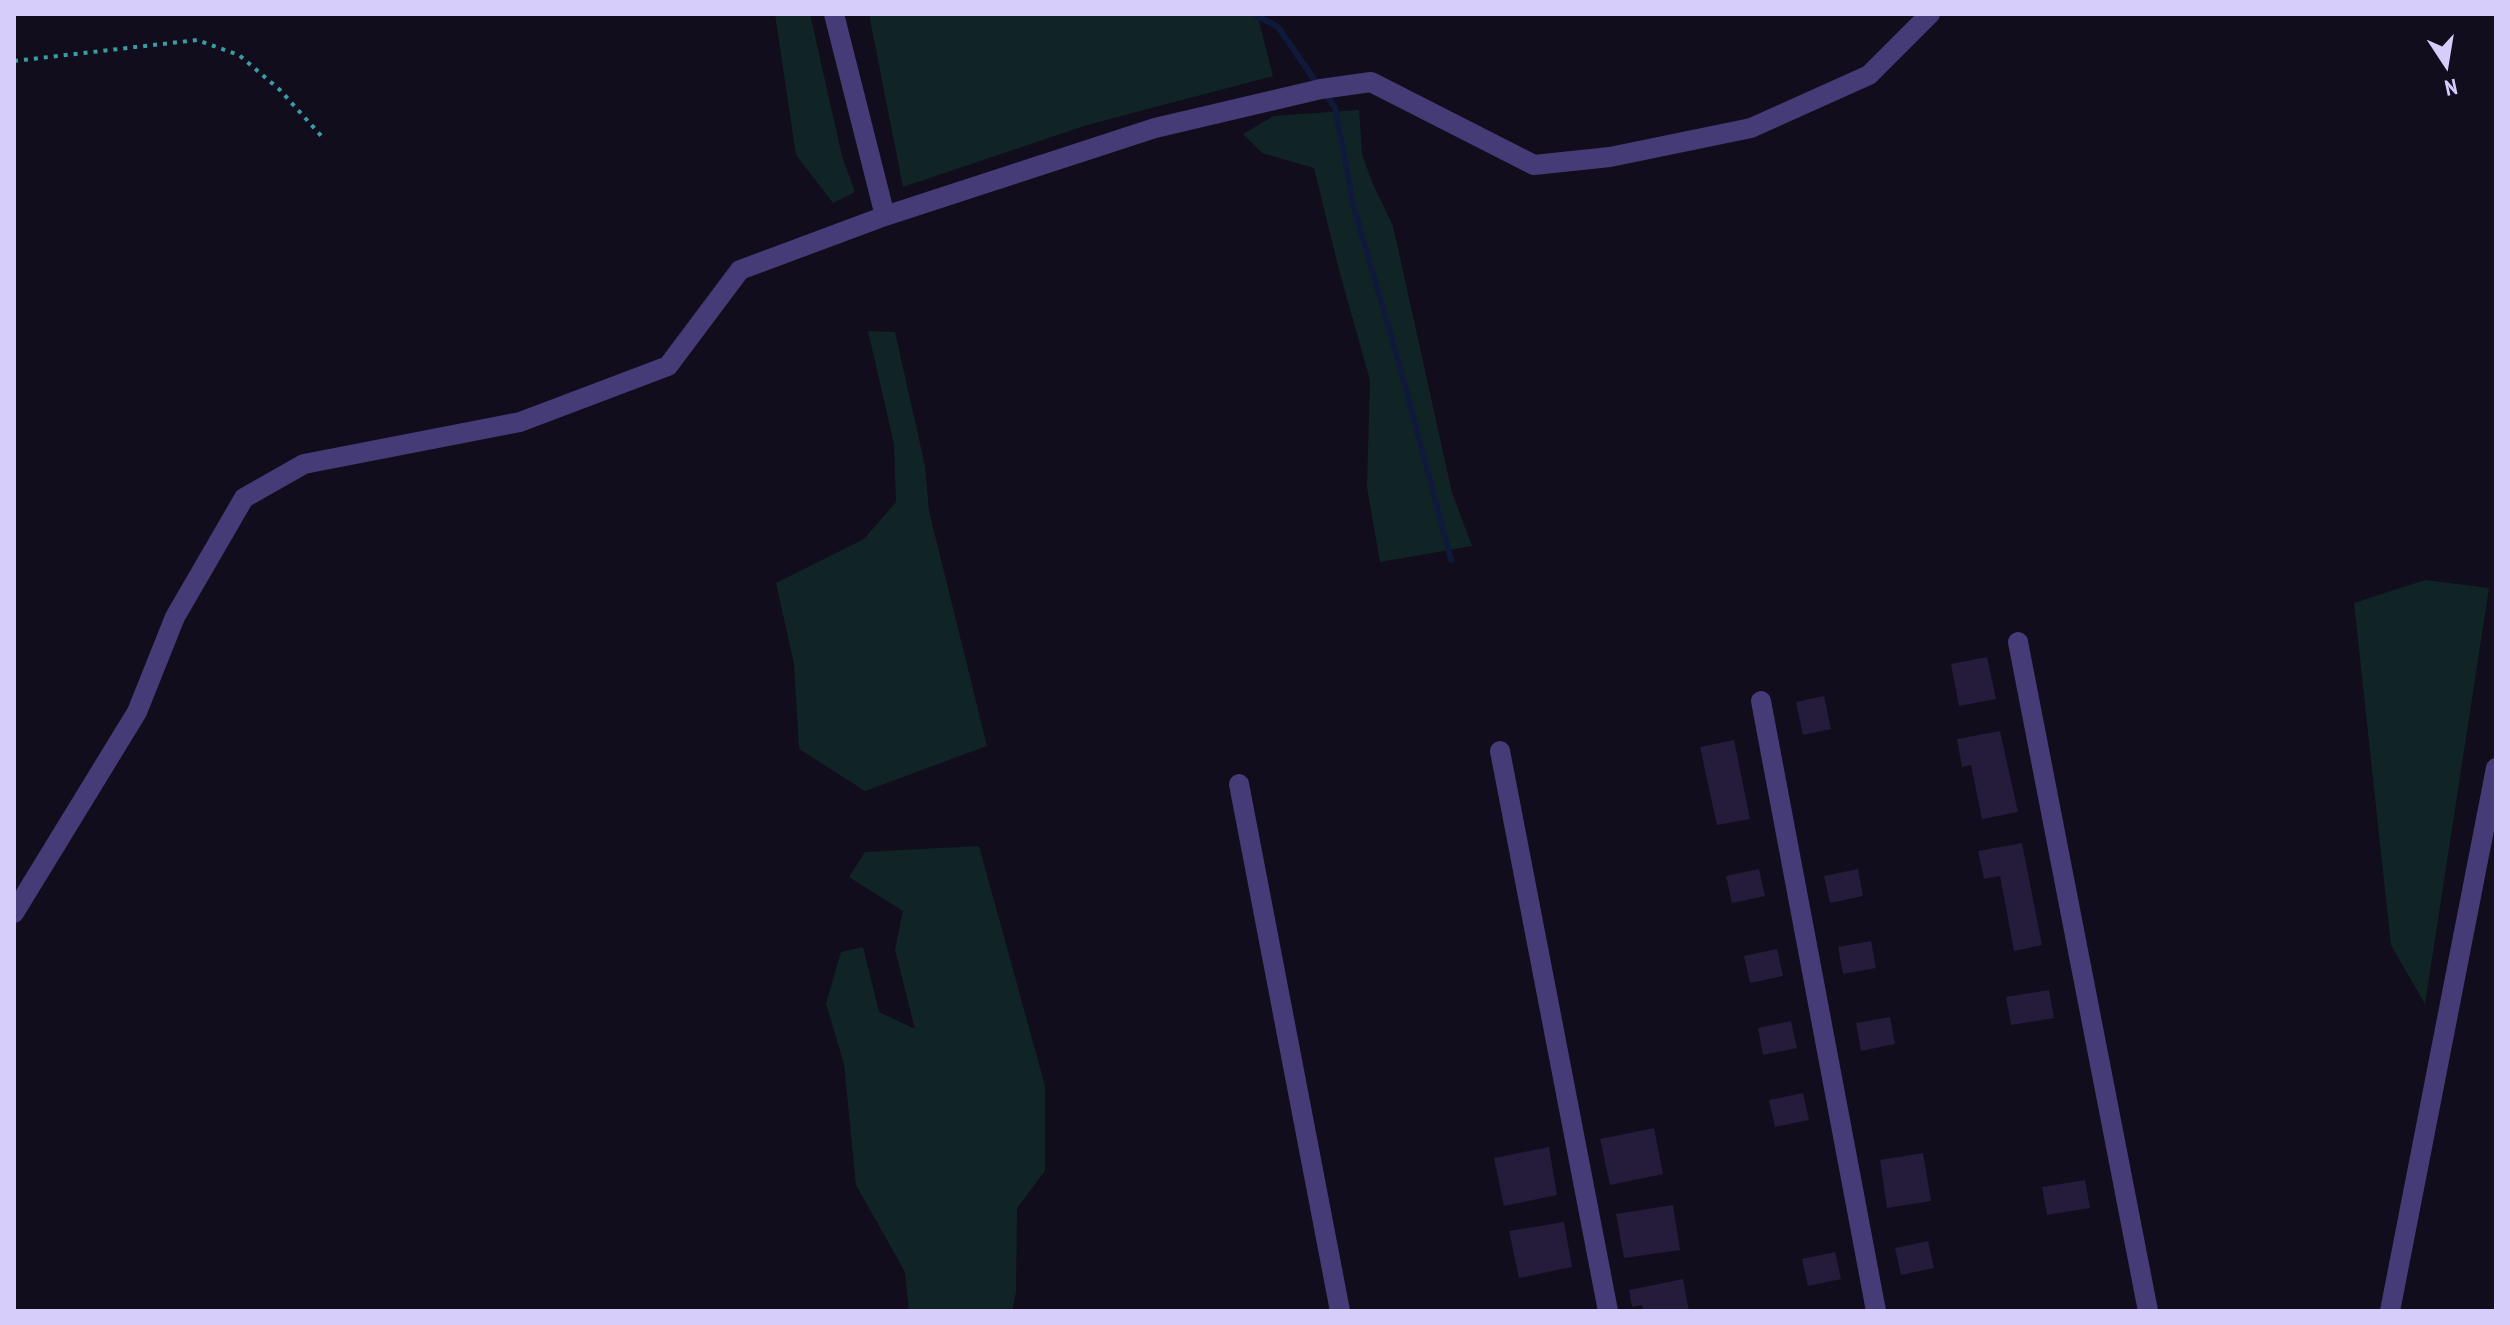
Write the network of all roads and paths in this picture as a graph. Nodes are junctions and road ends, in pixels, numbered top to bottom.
1 (834, 14) edge
2 (1930, 14) edge
3 (14, 61) edge
4 (324, 139) dead end
5 (885, 216) junction
6 (2018, 642) dead end
7 (1761, 701) dead end
8 (1500, 751) dead end
9 (2496, 768) edge
10 (1239, 784) dead end
11 (14, 913) edge
12 (1340, 1311) edge
13 (1608, 1311) edge
14 (1876, 1311) edge
15 (2148, 1311) edge
16 (2390, 1311) edge

1 - 5 street
2 - 5 street
3 - 4 path
5 - 11 street
6 - 15 street
7 - 14 street
8 - 13 street
9 - 16 street
10 - 12 street

